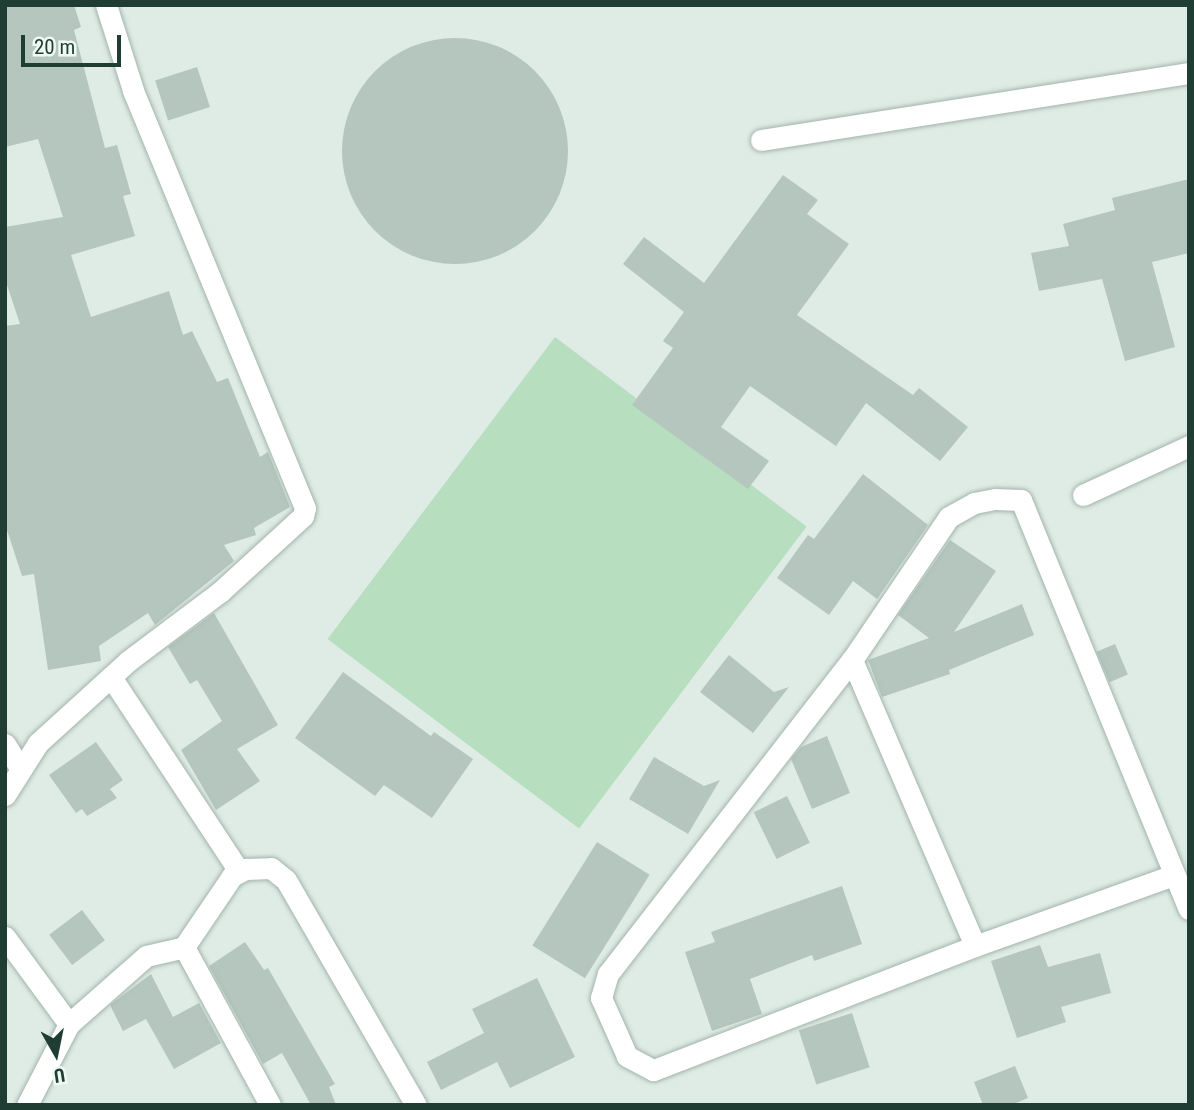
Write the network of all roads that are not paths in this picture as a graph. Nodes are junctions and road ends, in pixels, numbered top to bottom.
1 (106, 5) edge
2 (1189, 73) edge
3 (761, 140) dead end
4 (1189, 446) edge
5 (1083, 495) dead end
6 (852, 660) junction
7 (111, 677) junction
8 (5, 744) edge
9 (20, 768) junction
10 (5, 795) edge
11 (239, 871) junction
12 (1174, 875) junction
13 (1189, 909) edge
14 (5, 937) edge
15 (975, 946) junction
16 (184, 947) junction
17 (69, 1024) junction
18 (27, 1105) edge
19 (270, 1105) edge
20 (416, 1105) edge

1 - 7 street
2 - 3 street
4 - 5 street
6 - 12 street
6 - 15 street
6 - 15 street
7 - 9 street
7 - 11 street
8 - 9 street
9 - 10 street
11 - 16 street
11 - 20 street
12 - 13 street
12 - 15 street
14 - 17 street
16 - 17 street
16 - 19 street
17 - 18 street

